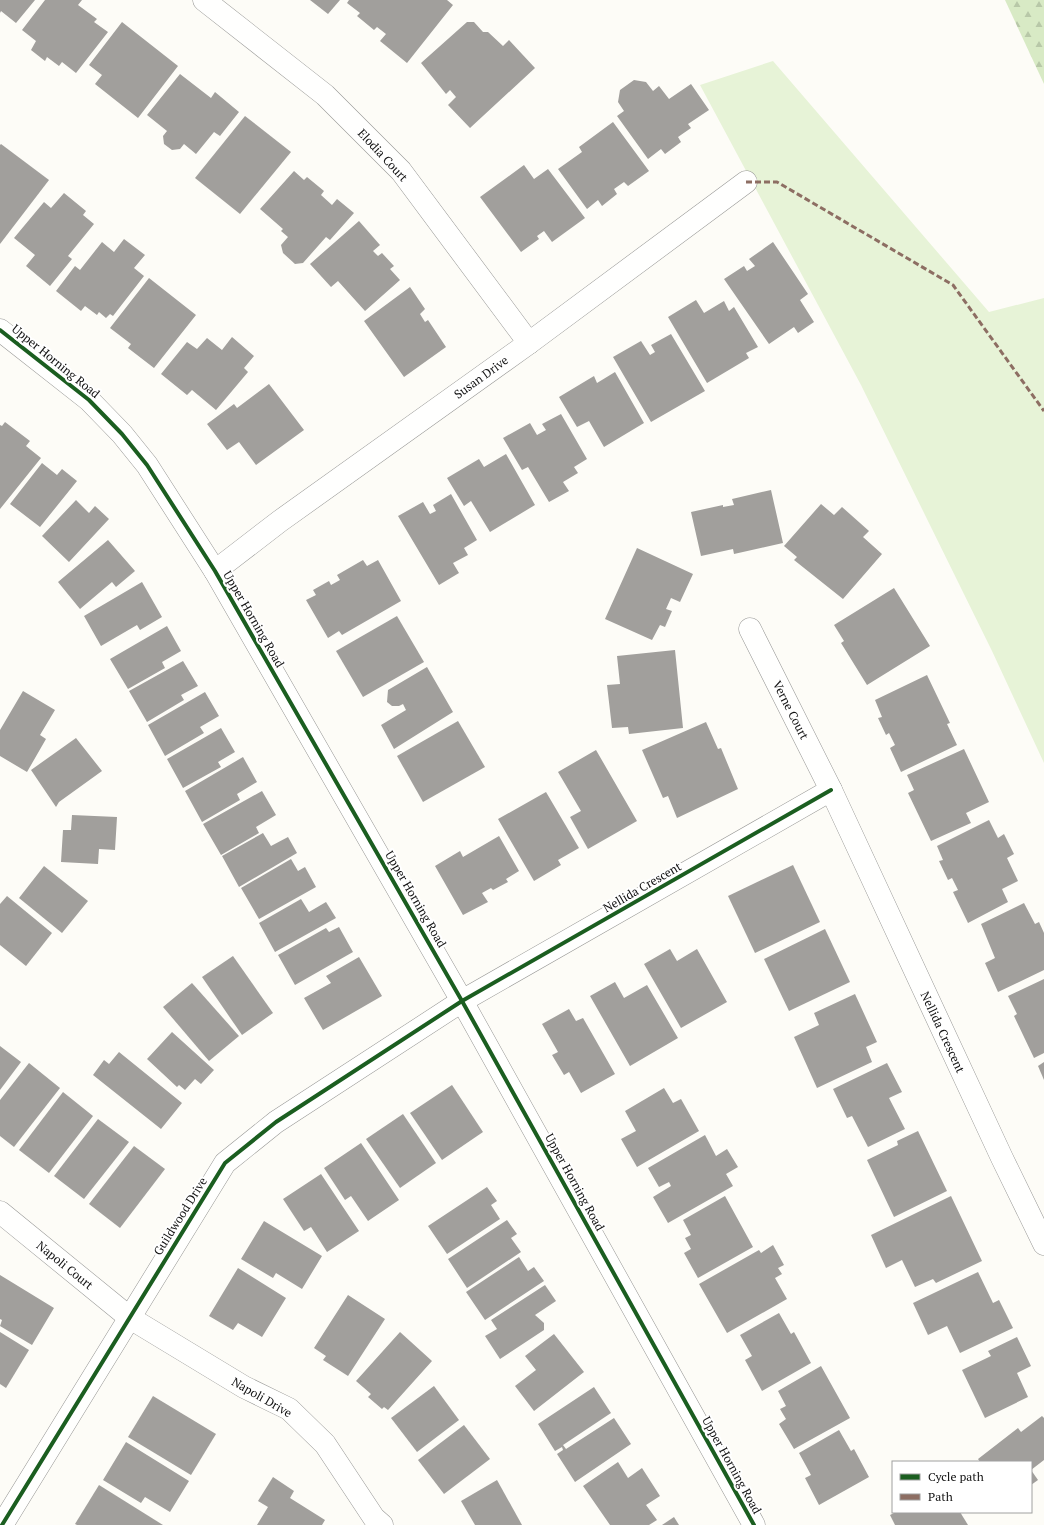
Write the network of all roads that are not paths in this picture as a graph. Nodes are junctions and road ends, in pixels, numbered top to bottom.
1 (204, 0) edge
2 (746, 182) dead end
3 (0, 330) edge
4 (529, 343) junction
5 (215, 571) junction
6 (750, 629) dead end
7 (831, 790) junction
8 (462, 1001) junction
9 (0, 1212) edge
10 (1044, 1244) edge
11 (130, 1318) junction
12 (2, 1525) edge
13 (382, 1525) edge
14 (754, 1525) edge

1 - 4 street, Elodia Court
2 - 4 street, Susan Drive
3 - 5 street, Upper Horning Road
4 - 5 street, Susan Drive
5 - 8 street, Upper Horning Road
6 - 7 street, Verne Court
7 - 8 street, Nellida Crescent
7 - 10 street, Nellida Crescent
8 - 11 street, Guildwood Drive
8 - 14 street, Upper Horning Road
9 - 11 street, Napoli Court
11 - 12 street, Guildwood Drive
11 - 13 street, Napoli Drive

